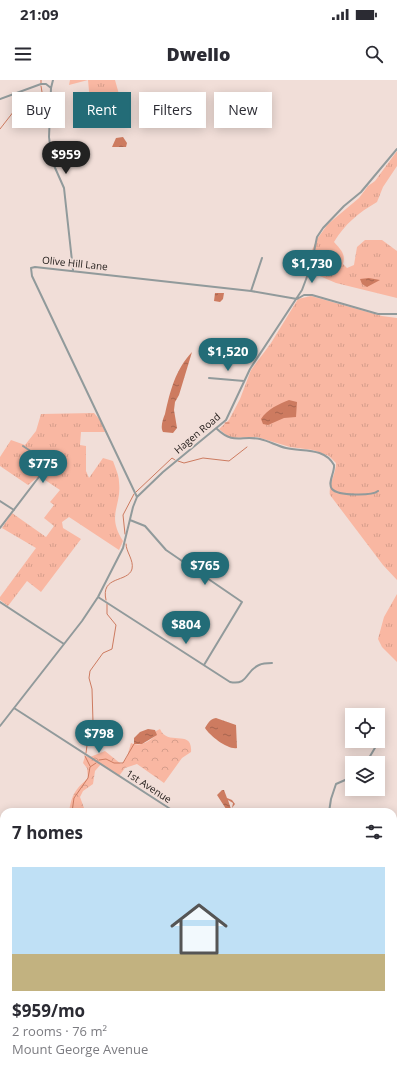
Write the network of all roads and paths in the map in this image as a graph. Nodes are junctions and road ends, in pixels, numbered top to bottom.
1 (53, 80) edge
2 (51, 88) junction
3 (0, 99) edge
4 (397, 149) edge
5 (262, 258) dead end
6 (73, 270) junction
7 (251, 291) junction
8 (297, 299) junction
9 (397, 314) edge
10 (210, 378) dead end
11 (244, 381) junction
12 (217, 429) junction
13 (23, 446) dead end
14 (378, 491) dead end
15 (137, 497) junction
16 (0, 501) edge
17 (14, 510) junction
18 (130, 520) junction
19 (0, 528) edge
20 (98, 597) junction
21 (0, 602) edge
22 (64, 644) junction
23 (272, 663) dead end
24 (204, 665) junction
25 (14, 708) junction
26 (0, 726) edge
27 (345, 780) edge
28 (169, 808) edge
29 (330, 808) edge

1 - 2 street
2 - 3 street
2 - 6 street
4 - 8 street, Hagen Road
5 - 7 street
6 - 7 street, Olive Hill Lane
6 - 15 street, Olive Hill Lane
7 - 8 street, Olive Hill Lane
8 - 9 street, Olive Hill Lane
8 - 11 street, Hagen Road
10 - 11 street
11 - 12 street, Hagen Road
12 - 14 street
12 - 15 street, Hagen Road
13 - 17 street
15 - 18 street, Hagen Road
16 - 17 street
17 - 19 street
18 - 20 street, Hagen Road
18 - 24 street
20 - 22 street, Hagen Road
20 - 24 street
21 - 22 street
22 - 25 street, Hagen Road
23 - 24 street
25 - 26 street, Hagen Road
25 - 28 street, 1st Avenue
27 - 29 street

